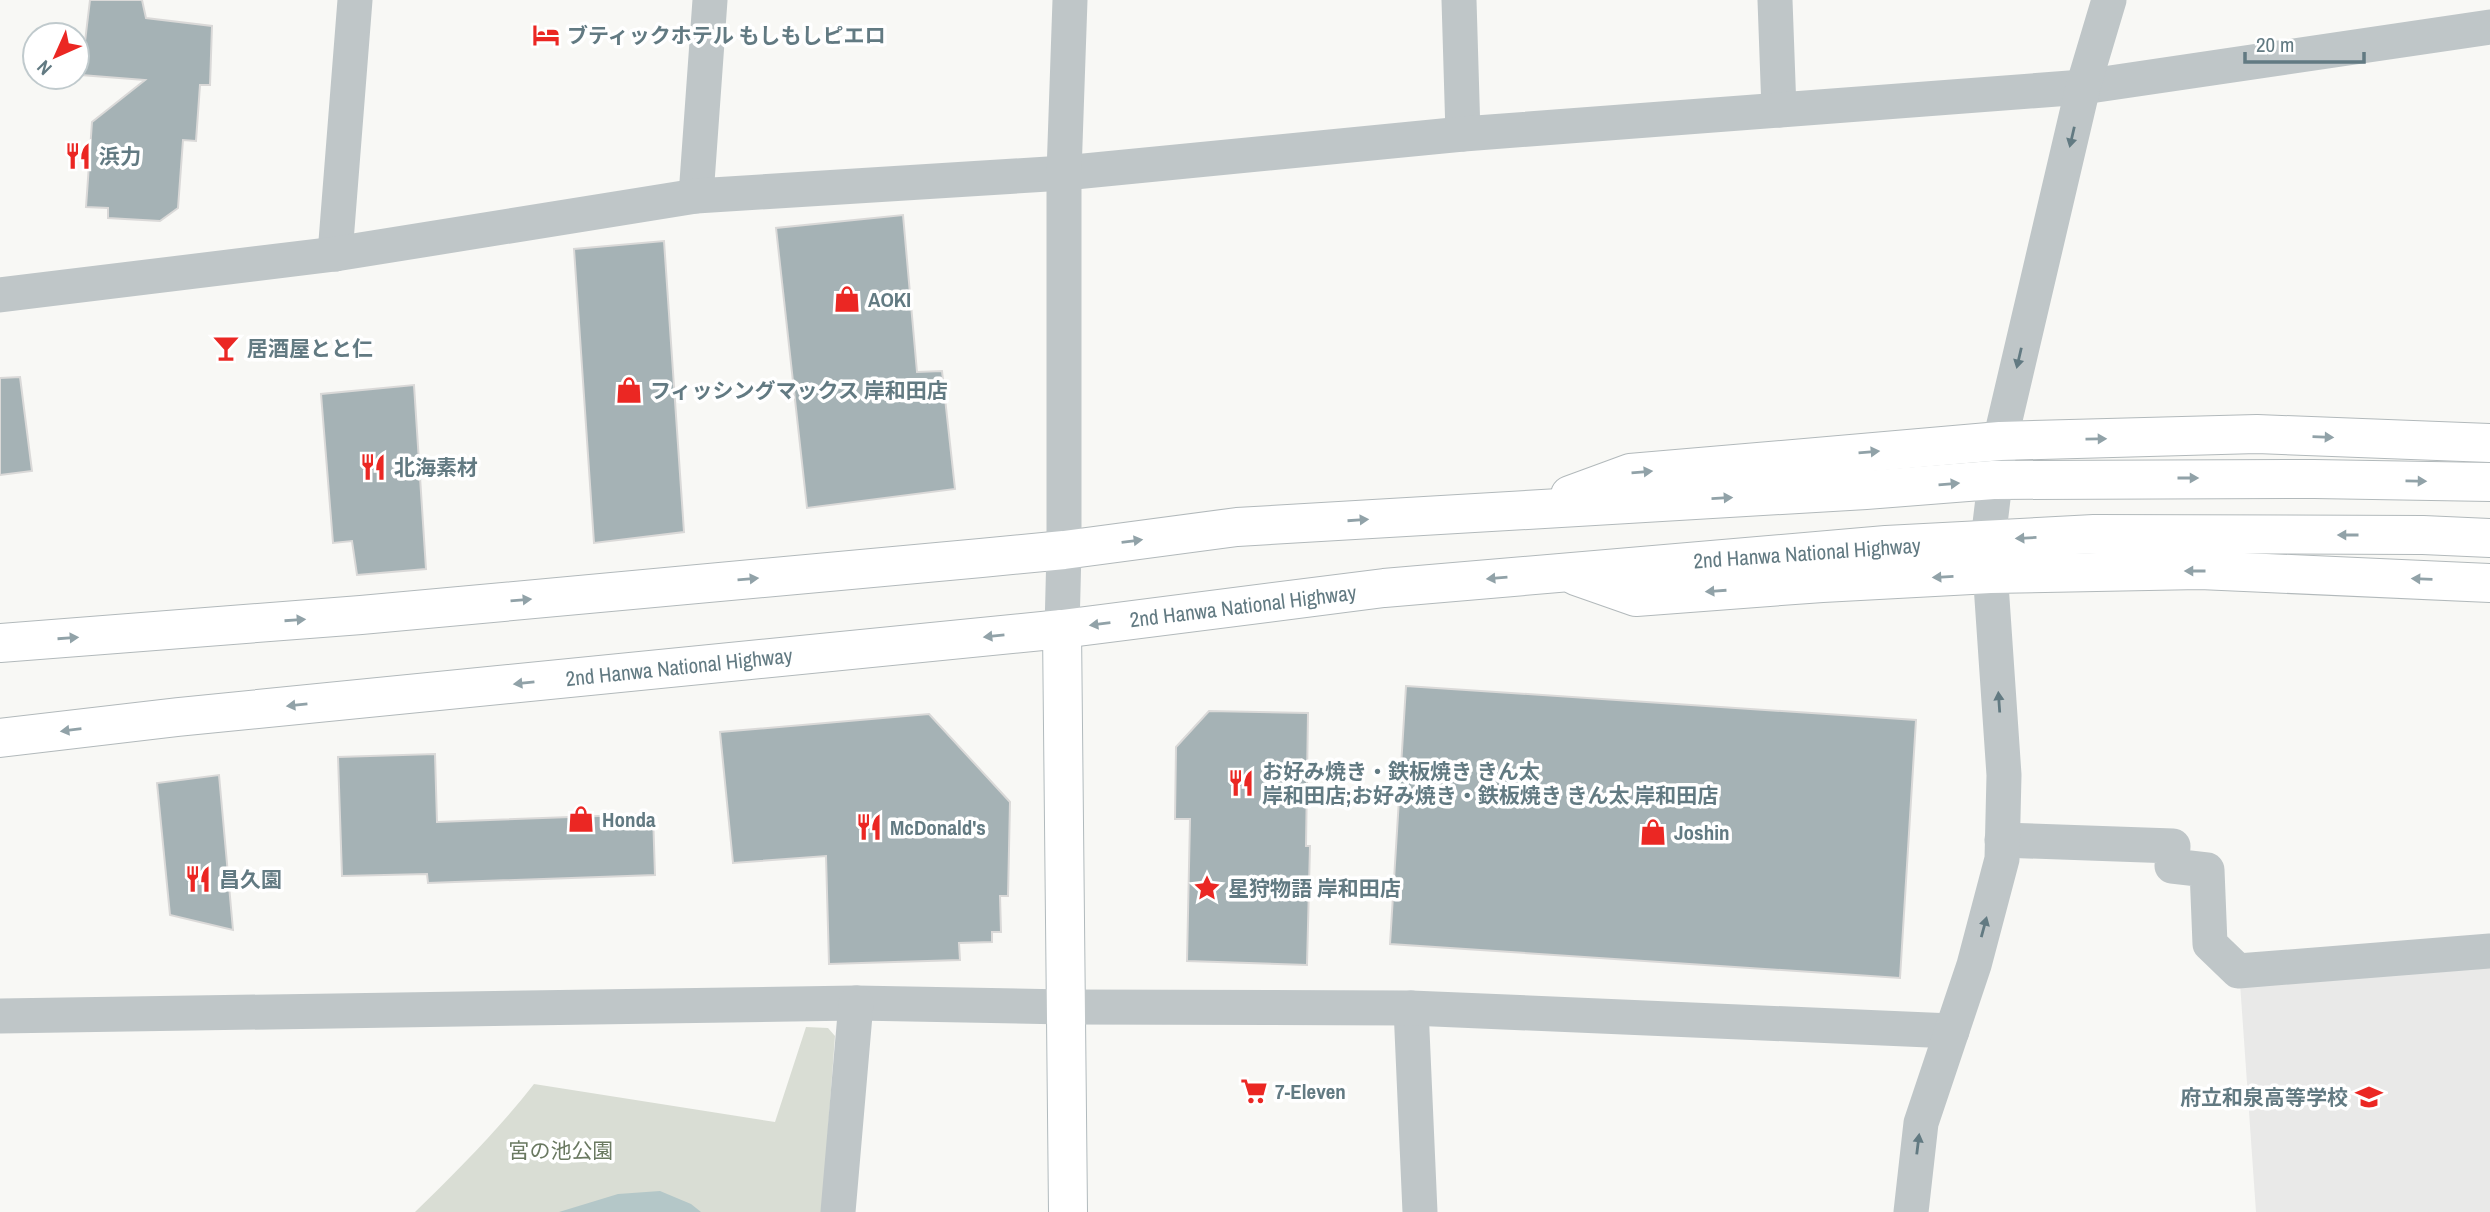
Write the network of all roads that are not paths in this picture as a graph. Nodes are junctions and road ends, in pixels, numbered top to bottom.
1 (355, 0) edge
2 (710, 0) edge
3 (1070, 0) edge
4 (1459, 0) edge
5 (1775, 0) edge
6 (2109, 0) edge
7 (2490, 27) edge
8 (2083, 87) junction
9 (1779, 110) junction
10 (1464, 134) junction
11 (1064, 173) junction
12 (696, 196) junction
13 (335, 254) junction
14 (0, 295) edge
15 (2000, 441) junction
16 (2490, 443) edge
17 (1993, 480) junction
18 (2490, 482) edge
19 (1531, 509) junction
20 (2490, 538) edge
21 (1064, 550) junction
22 (1989, 557) junction
23 (2490, 583) edge
24 (1062, 629) junction
25 (0, 643) edge
26 (0, 738) edge
27 (2002, 840) junction
28 (2490, 951) edge
29 (856, 1003) junction
30 (1066, 1007) junction
31 (1410, 1008) junction
32 (0, 1016) edge
33 (1952, 1031) junction
34 (838, 1212) edge
35 (1068, 1212) edge
36 (1420, 1212) edge
37 (1911, 1212) edge

1 - 13 street
2 - 12 street
3 - 11 street
4 - 10 street
5 - 9 street
6 - 8 street
7 - 8 street
8 - 9 street
8 -> 15 street
9 - 10 street
10 - 11 street
11 - 12 street
11 - 21 street
12 - 13 street
13 - 14 street
15 -> 16 main road
15 - 17 street
19 -> 15 main road
17 -> 18 main road
19 -> 17 main road
17 - 22 street
21 -> 19 main road
20 -> 22 main road
21 - 24 street
25 -> 21 main road
23 -> 22 main road
22 -> 24 main road, 2nd Hanwa National Highway
27 -> 22 street
24 -> 26 main road, 2nd Hanwa National Highway
24 - 30 main road
27 - 28 street
33 -> 27 street
29 - 30 street
29 - 32 street
29 - 34 street
30 - 31 street
30 - 35 main road
31 - 33 street
31 - 36 street
37 -> 33 street

